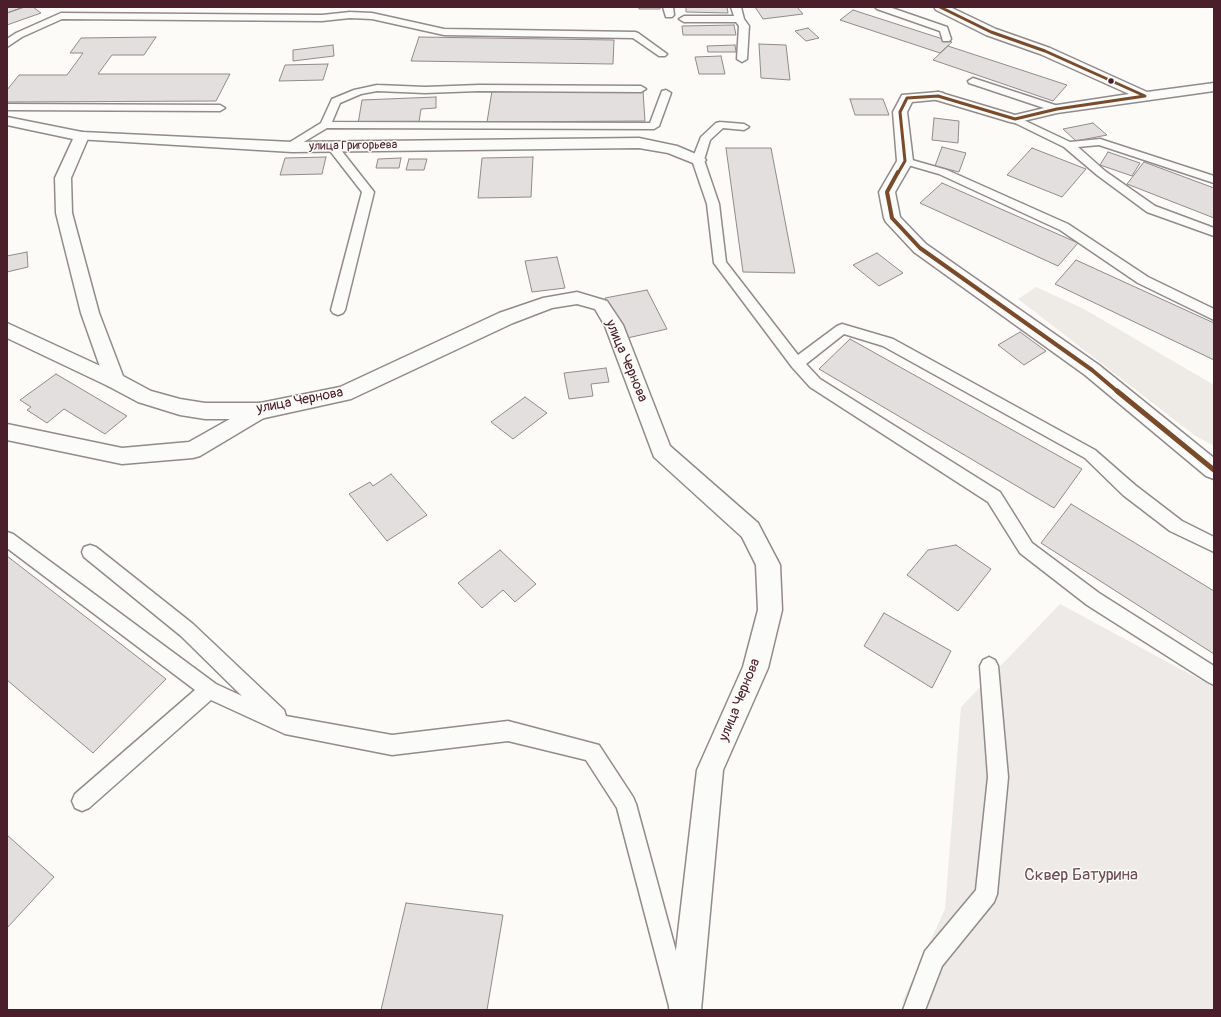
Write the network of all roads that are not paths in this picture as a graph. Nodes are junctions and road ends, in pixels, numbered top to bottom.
1 (736, 7) edge
2 (880, 7) edge
3 (940, 7) edge
4 (684, 19) dead end
5 (739, 19) junction
6 (946, 40) dead end
7 (7, 44) edge
8 (662, 54) dead end
9 (742, 59) dead end
10 (972, 81) dead end
11 (1214, 87) edge
12 (641, 89) dead end
13 (666, 93) dead end
14 (1145, 96) junction
15 (7, 107) edge
16 (220, 108) dead end
17 (1057, 109) junction
18 (1015, 119) junction
19 (7, 121) edge
20 (325, 125) junction
21 (744, 127) dead end
22 (82, 136) junction
23 (1068, 145) junction
24 (288, 147) junction
25 (333, 147) junction
26 (698, 160) junction
27 (905, 161) junction
28 (1214, 180) edge
29 (1214, 232) edge
30 (338, 310) dead end
31 (1214, 315) edge
32 (7, 330) edge
33 (797, 363) junction
34 (115, 381) junction
35 (260, 411) junction
36 (7, 432) edge
37 (1214, 470) edge
38 (7, 539) edge
39 (1214, 545) edge
40 (90, 552) dead end
41 (989, 666) dead end
42 (1214, 676) edge
43 (209, 690) junction
44 (285, 725) junction
45 (82, 801) dead end
46 (681, 1010) edge
47 (685, 1010) edge
48 (914, 1010) edge

1 - 5 lane
2 - 6 lane
3 - 14 street
4 - 5 lane
5 - 9 lane
7 - 8 lane
10 - 17 lane
11 - 14 street
12 - 20 lane
13 - 20 lane
14 - 17 street
15 - 16 lane
17 - 18 street
18 - 23 lane
18 - 27 street
19 - 22 street, улица Григорьева
20 - 24 lane
21 - 26 lane
22 - 24 street, улица Григорьева
22 - 34 street
23 - 28 lane
23 - 29 lane
24 - 25 street, улица Григорьева
25 - 26 street, улица Григорьева
25 - 30 lane
26 - 33 lane
27 - 31 lane
27 - 37 street
32 - 34 street, улица Чернова
33 - 39 lane
33 - 42 lane
34 - 35 street, улица Чернова
35 - 36 street
35 - 47 street, улица Чернова
38 - 43 lane
40 - 44 lane
41 - 48 lane
43 - 44 lane
43 - 45 lane
44 - 46 lane

